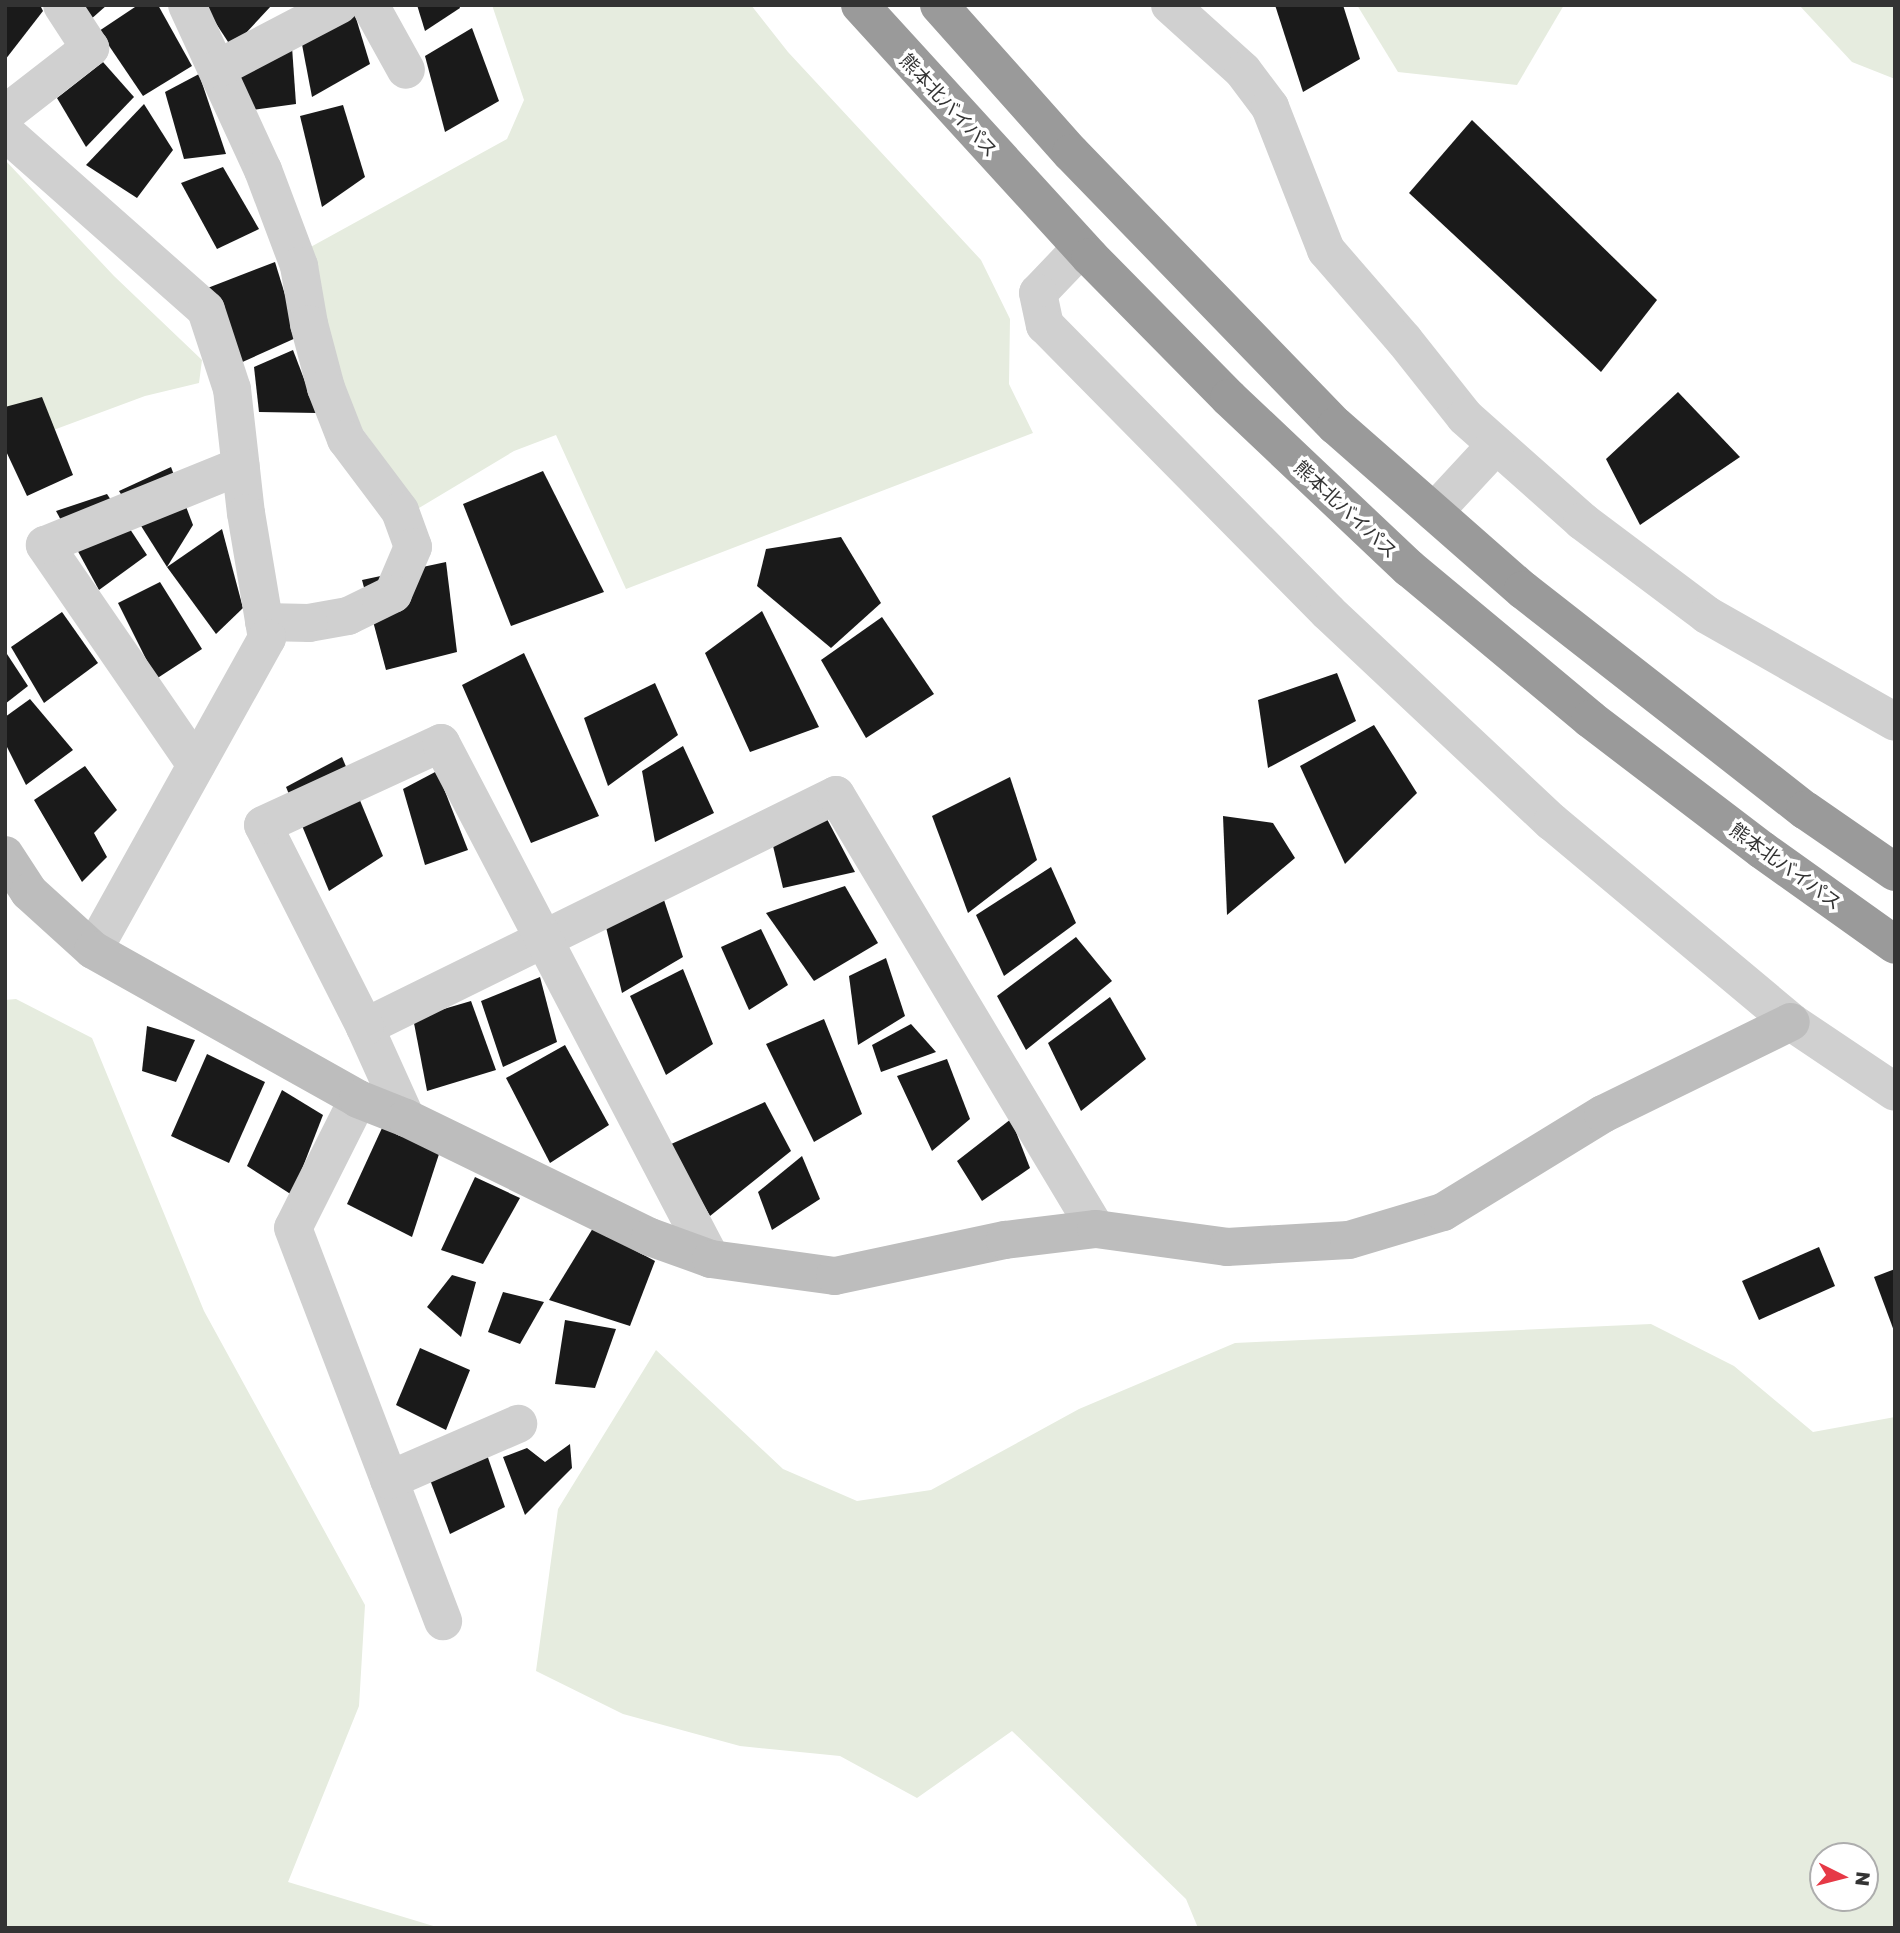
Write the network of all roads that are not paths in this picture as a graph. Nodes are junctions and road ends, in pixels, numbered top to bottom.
1 (61, 5) edge
2 (187, 5) edge
3 (339, 5) edge
4 (370, 5) edge
5 (860, 5) edge
6 (939, 5) edge
7 (1170, 5) edge
8 (217, 69) junction
9 (406, 70) dead end
10 (5, 114) edge
11 (5, 132) edge
12 (1081, 248) junction
13 (1496, 445) junction
14 (240, 466) junction
15 (1434, 512) junction
16 (264, 622) junction
17 (1895, 722) edge
18 (196, 765) junction
19 (5, 855) edge
20 (1895, 872) edge
21 (544, 939) junction
22 (1895, 944) edge
23 (93, 950) junction
24 (1791, 1022) junction
25 (365, 1027) junction
26 (1895, 1092) edge
27 (358, 1099) junction
28 (406, 1118) junction
29 (1096, 1229) junction
30 (711, 1259) junction
31 (518, 1424) dead end
32 (389, 1480) junction
33 (443, 1621) dead end

1 - 10 street
2 - 8 street
3 - 8 street
4 - 9 street
5 - 12 highway, 熊本北バイパス
6 - 15 highway
7 - 13 street
8 - 16 street
11 - 14 street
12 - 22 highway, 熊本北バイパス
12 - 24 street
13 - 15 street
13 - 17 street
14 - 16 street
14 - 18 street
15 - 20 highway
16 - 18 street
18 - 23 street
19 - 23 street
21 - 25 street
21 - 25 street
21 - 29 street
21 - 30 street
23 - 27 street
24 - 26 street
24 - 29 street
25 - 28 street
27 - 28 street
27 - 32 street
28 - 30 street
29 - 30 street
31 - 32 street
32 - 33 street

